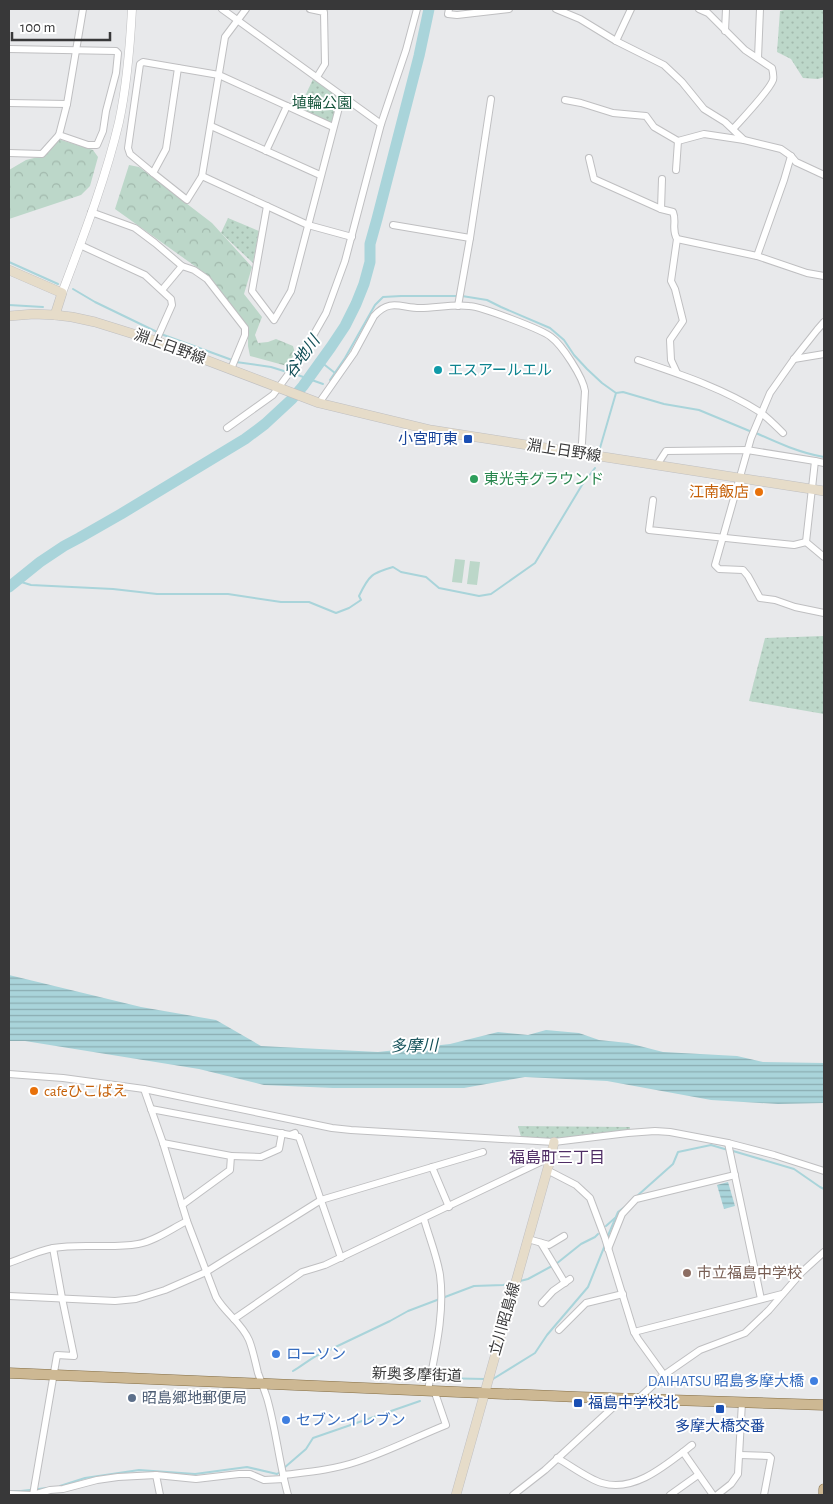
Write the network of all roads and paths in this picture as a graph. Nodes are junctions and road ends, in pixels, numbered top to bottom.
1 (83, 9) edge
2 (132, 9) edge
3 (222, 9) edge
4 (246, 9) edge
5 (310, 9) edge
6 (418, 9) edge
7 (449, 9) edge
8 (509, 9) edge
9 (556, 9) edge
10 (630, 9) edge
11 (699, 9) edge
12 (726, 9) edge
13 (760, 9) edge
14 (485, 10) edge
15 (238, 19) junction
16 (725, 30) junction
17 (616, 41) junction
18 (9, 49) edge
19 (76, 50) junction
20 (758, 58) junction
21 (178, 68) junction
22 (219, 74) junction
23 (317, 77) junction
24 (342, 96) junction
25 (491, 99) dead end
26 (564, 100) dead end
27 (9, 103) edge
28 (66, 104) junction
29 (287, 106) junction
30 (381, 124) junction
31 (211, 126) junction
32 (333, 128) junction
33 (733, 129) junction
34 (59, 135) junction
35 (744, 140) junction
36 (678, 141) junction
37 (266, 151) junction
38 (9, 153) edge
39 (791, 156) junction
40 (589, 158) dead end
41 (676, 170) dead end
42 (153, 173) junction
43 (320, 175) junction
44 (824, 175) edge
45 (202, 176) junction
46 (662, 179) dead end
47 (266, 206) junction
48 (661, 209) junction
49 (92, 212) junction
50 (308, 225) junction
51 (393, 225) dead end
52 (352, 236) junction
53 (470, 238) junction
54 (677, 238) junction
55 (80, 245) junction
56 (757, 256) junction
57 (182, 266) junction
58 (9, 270) edge
59 (824, 276) edge
60 (162, 290) junction
61 (62, 292) junction
62 (460, 299) junction
63 (55, 315) junction
64 (9, 316) edge
65 (824, 322) edge
66 (156, 341) junction
67 (824, 354) edge
68 (794, 359) junction
69 (638, 360) dead end
70 (231, 370) junction
71 (677, 373) junction
72 (280, 388) junction
73 (319, 402) junction
74 (762, 413) junction
75 (227, 428) dead end
76 (784, 432) dead end
77 (747, 450) junction
78 (579, 454) junction
79 (815, 461) junction
80 (824, 463) edge
81 (657, 465) junction
82 (739, 478) junction
83 (812, 489) junction
84 (824, 491) edge
85 (653, 500) dead end
86 (722, 538) junction
87 (806, 542) junction
88 (824, 557) edge
89 (824, 613) edge
90 (9, 1074) edge
91 (144, 1089) junction
92 (151, 1109) junction
93 (282, 1133) junction
94 (554, 1142) junction
95 (163, 1143) junction
96 (729, 1148) junction
97 (483, 1152) dead end
98 (231, 1156) junction
99 (551, 1158) junction
100 (432, 1167) junction
101 (547, 1170) junction
102 (824, 1170) edge
103 (735, 1175) junction
104 (321, 1200) junction
105 (182, 1205) junction
106 (449, 1207) junction
107 (424, 1219) junction
108 (187, 1221) junction
109 (564, 1236) dead end
110 (528, 1239) junction
111 (541, 1243) junction
112 (607, 1244) junction
113 (53, 1248) junction
114 (824, 1252) edge
115 (341, 1258) junction
116 (9, 1263) edge
117 (206, 1272) junction
118 (623, 1294) junction
119 (784, 1294) junction
120 (9, 1296) edge
121 (62, 1298) junction
122 (761, 1299) junction
123 (546, 1302) dead end
124 (234, 1319) junction
125 (559, 1330) dead end
126 (634, 1332) junction
127 (9, 1373) edge
128 (54, 1375) junction
129 (664, 1375) junction
130 (262, 1384) junction
131 (487, 1384) junction
132 (431, 1390) junction
133 (622, 1399) junction
134 (638, 1399) junction
135 (742, 1402) junction
136 (824, 1405) edge
137 (692, 1445) dead end
138 (682, 1452) junction
139 (740, 1455) junction
140 (557, 1458) junction
141 (282, 1473) junction
142 (698, 1474) junction
143 (156, 1475) junction
144 (824, 1489) edge
145 (33, 1492) edge
146 (9, 1494) edge
147 (160, 1495) edge
148 (288, 1495) edge
149 (456, 1495) edge
150 (513, 1495) edge
151 (670, 1495) edge
152 (715, 1495) edge
153 (764, 1495) edge
154 (824, 1495) edge

1 - 19 street
2 - 49 street
3 - 15 street
4 - 15 street
5 - 23 street
6 - 30 street
7 - 14 street
8 - 14 street
9 - 17 street
10 - 17 street
11 - 16 street
12 - 16 street
13 - 20 street
15 - 22 street
15 - 23 street
16 - 20 street
17 - 33 street
18 - 19 street
19 - 28 street
19 - 34 street
20 - 33 street
21 - 22 street
21 - 42 street
21 - 42 street
22 - 29 street
22 - 31 street
23 - 24 street
24 - 30 street
24 - 32 street
25 - 53 street
26 - 36 street
27 - 28 street
28 - 34 street
29 - 32 street
29 - 37 street
30 - 52 street
31 - 37 street
31 - 45 street
32 - 43 street
33 - 35 street
34 - 38 street
35 - 36 street
35 - 39 street
36 - 41 street
37 - 43 street
39 - 44 street
39 - 56 street
40 - 48 street
42 - 45 street
43 - 50 street
45 - 47 street
46 - 48 street
47 - 50 street
47 - 50 street
48 - 54 street
49 - 55 street
49 - 57 street
50 - 52 street
51 - 53 street
52 - 72 street
53 - 62 street
54 - 56 street
54 - 71 street
55 - 60 street
55 - 61 street
56 - 59 street
57 - 60 street
57 - 70 street
58 - 61 main road
60 - 66 street
61 - 63 main road
62 - 73 street
62 - 78 street
63 - 64 main road, 淵上日野線
63 - 66 main road, 淵上日野線
65 - 68 street
66 - 70 main road, 淵上日野線
67 - 68 street
68 - 74 street
69 - 71 street
70 - 72 main road, 淵上日野線
71 - 74 street
72 - 73 main road, 淵上日野線
72 - 75 street
73 - 78 main road, 淵上日野線
74 - 76 street
74 - 77 street
77 - 79 street
77 - 81 street
77 - 82 street
78 - 81 main road, 淵上日野線
79 - 80 street
79 - 83 street
81 - 82 main road, 淵上日野線
82 - 83 main road, 淵上日野線
82 - 86 street
83 - 84 main road, 淵上日野線
83 - 87 street
85 - 86 street
86 - 87 street
86 - 89 street
87 - 88 street
90 - 91 street
91 - 92 street
91 - 94 street
92 - 93 street
92 - 95 street
93 - 98 street
93 - 104 street
94 - 96 street
94 - 99 main road, 立川昭島線
95 - 98 street
95 - 105 street
96 - 102 street
96 - 103 street
97 - 100 street
98 - 105 street
99 - 101 main road, 立川昭島線
99 - 106 street
100 - 104 street
100 - 106 street
101 - 110 main road, 立川昭島線
101 - 112 street
103 - 112 street
103 - 122 street
104 - 115 street
104 - 117 street
105 - 108 street
106 - 107 street
107 - 115 street
107 - 132 street
108 - 113 street
108 - 117 street
109 - 111 street
110 - 111 street
110 - 131 main road, 立川昭島線
111 - 123 street
112 - 118 street
113 - 116 street
113 - 121 street
114 - 119 street
115 - 124 street
117 - 121 street
117 - 124 street
118 - 125 street
118 - 126 street
119 - 122 street
119 - 129 street
120 - 121 street
121 - 128 street
122 - 126 street
124 - 130 street
126 - 129 street
127 - 128 main road, 新奥多摩街道
128 - 130 main road, 新奥多摩街道
128 - 145 street
129 - 134 street
130 - 132 main road, 新奥多摩街道
130 - 141 street
131 - 132 main road, 新奥多摩街道
131 - 133 main road, 新奥多摩街道
131 - 149 main road, 立川昭島線
132 - 141 street
133 - 134 main road, 新奥多摩街道
133 - 140 street
134 - 135 main road, 新奥多摩街道
135 - 136 main road, 新奥多摩街道
135 - 139 street
137 - 138 street
138 - 140 street
138 - 142 street
139 - 152 street
139 - 153 street
140 - 150 street
141 - 143 street
141 - 148 street
142 - 151 street
142 - 152 street
143 - 145 street
143 - 147 street
144 - 154 main road
145 - 146 street

